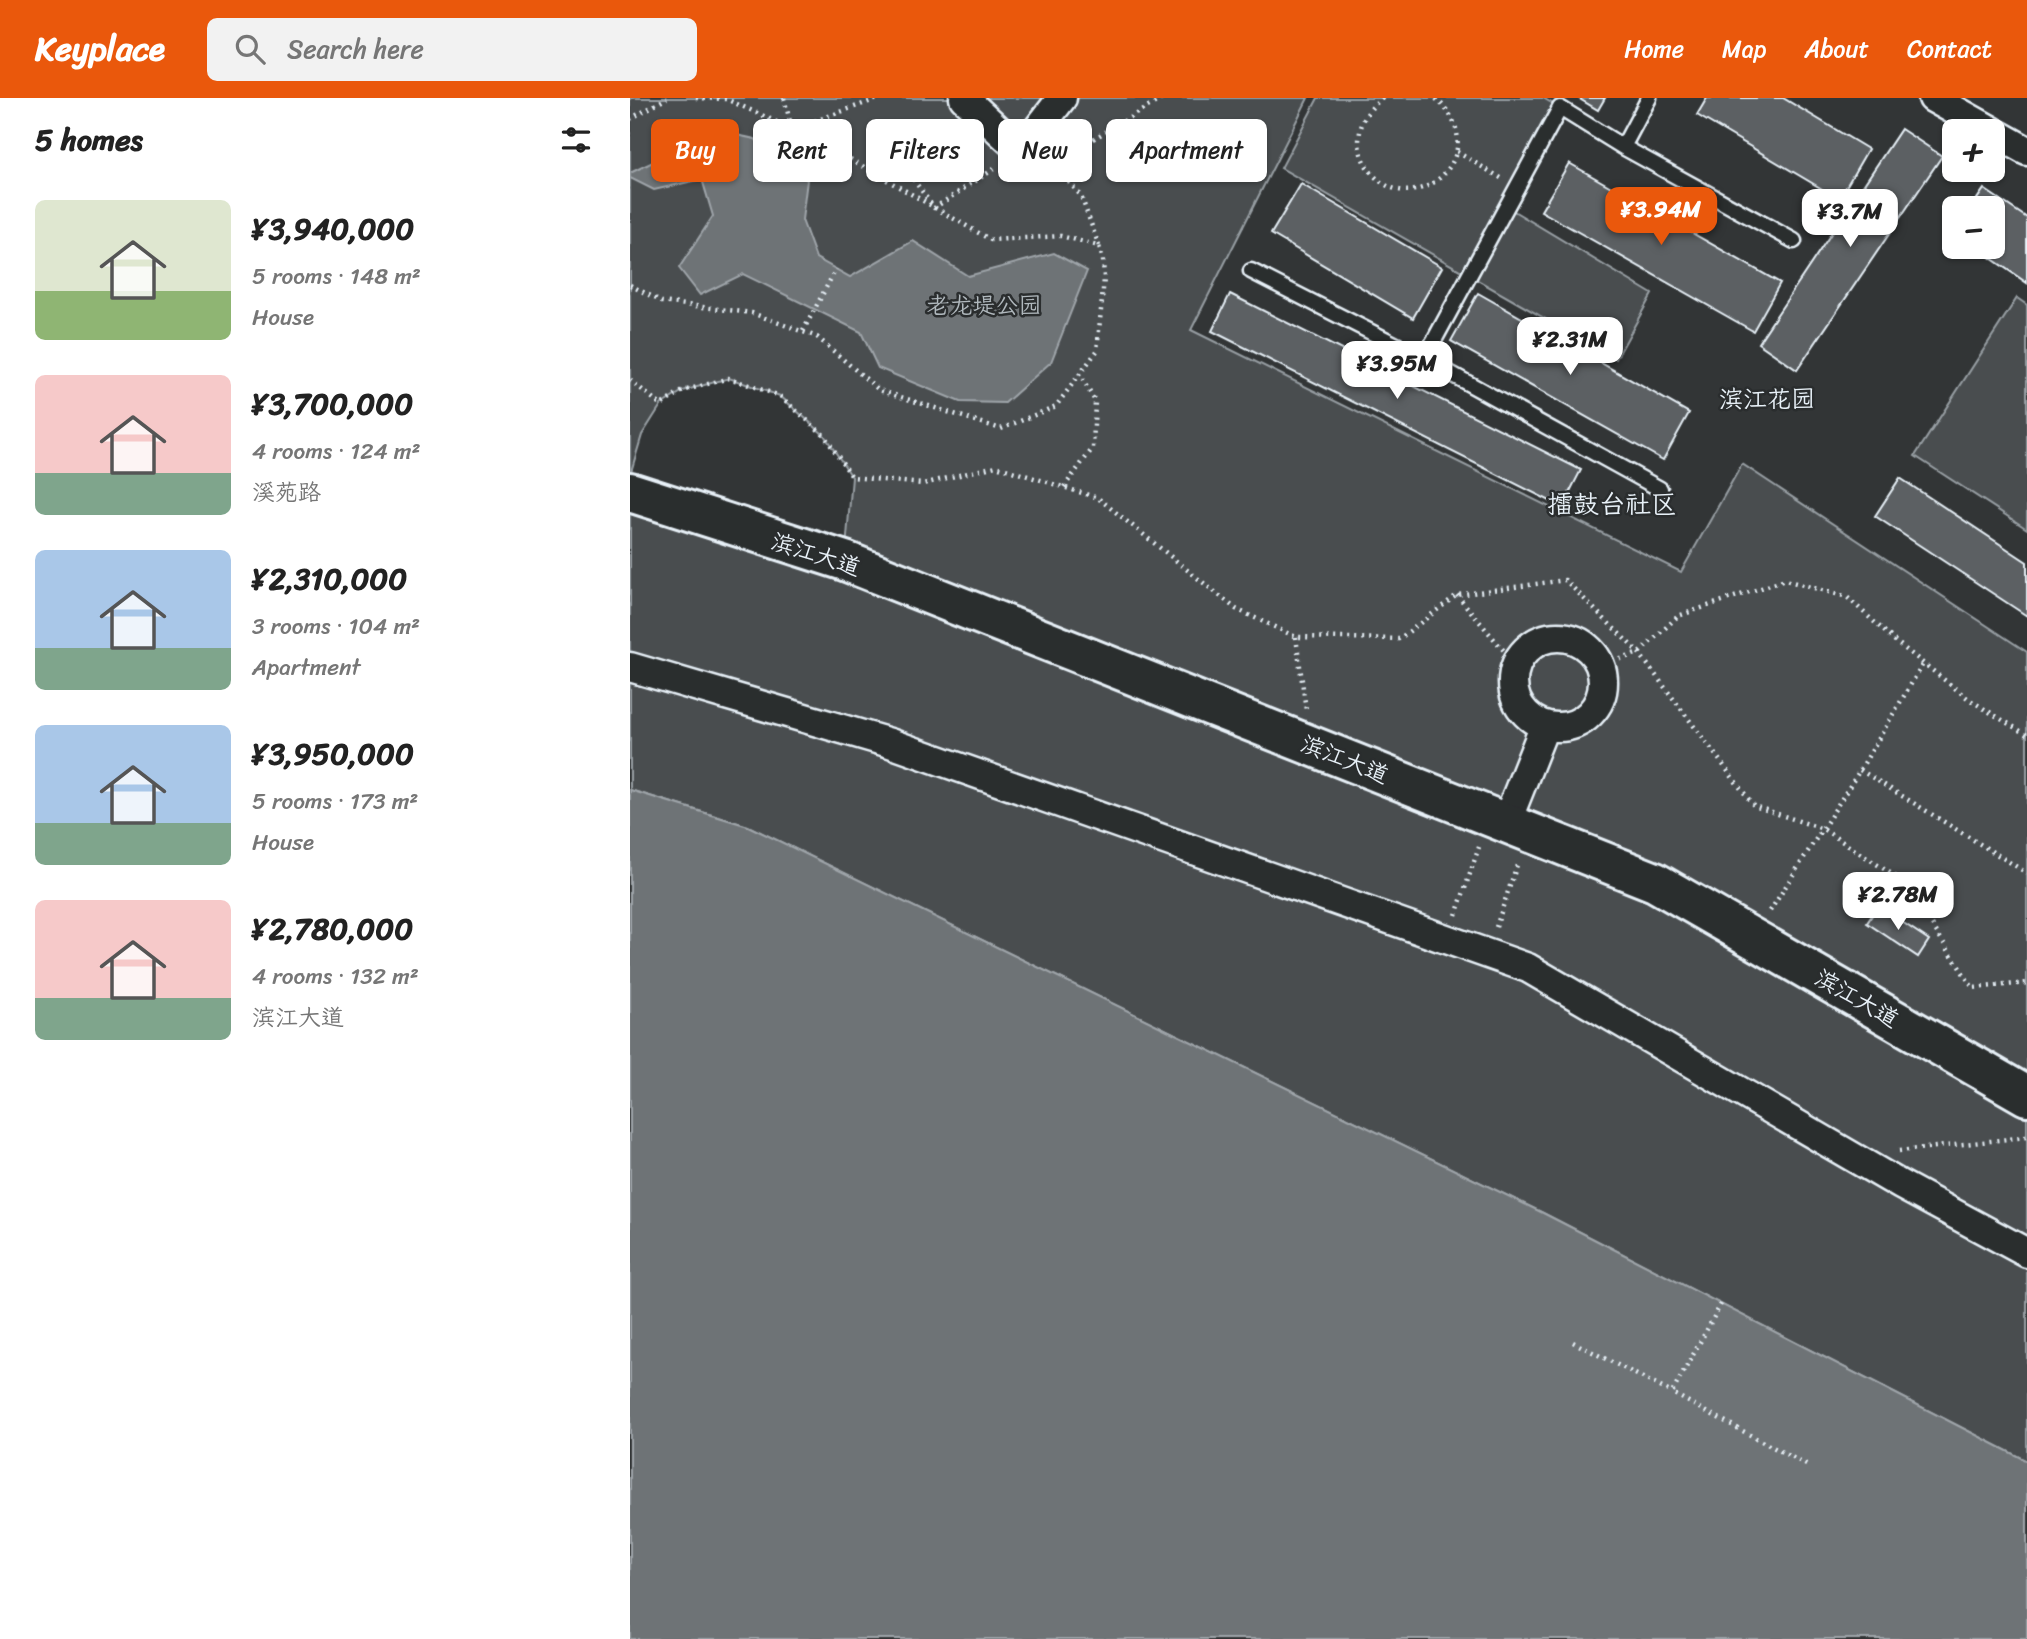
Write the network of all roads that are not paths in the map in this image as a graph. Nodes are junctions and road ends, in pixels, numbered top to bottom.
1 (964, 98) edge
2 (1062, 98) edge
3 (1649, 98) edge
4 (1933, 98) edge
5 (1970, 119) edge
6 (2005, 139) edge
7 (1623, 147) junction
8 (2027, 151) edge
9 (1794, 242) dead end
10 (1251, 271) dead end
11 (1424, 359) junction
12 (1660, 489) dead end
13 (630, 492) edge
14 (630, 667) edge
15 (1545, 725) junction
16 (1508, 823) junction
17 (2027, 1096) edge
18 (2027, 1252) edge

1 - 2 street
3 - 7 lane
4 - 5 street
6 - 8 street
7 - 9 lane
7 - 11 lane
10 - 11 lane
11 - 12 lane
13 - 16 street, 滨江大道
14 - 18 street
15 - 15 street
15 - 16 street
16 - 17 street, 滨江大道

